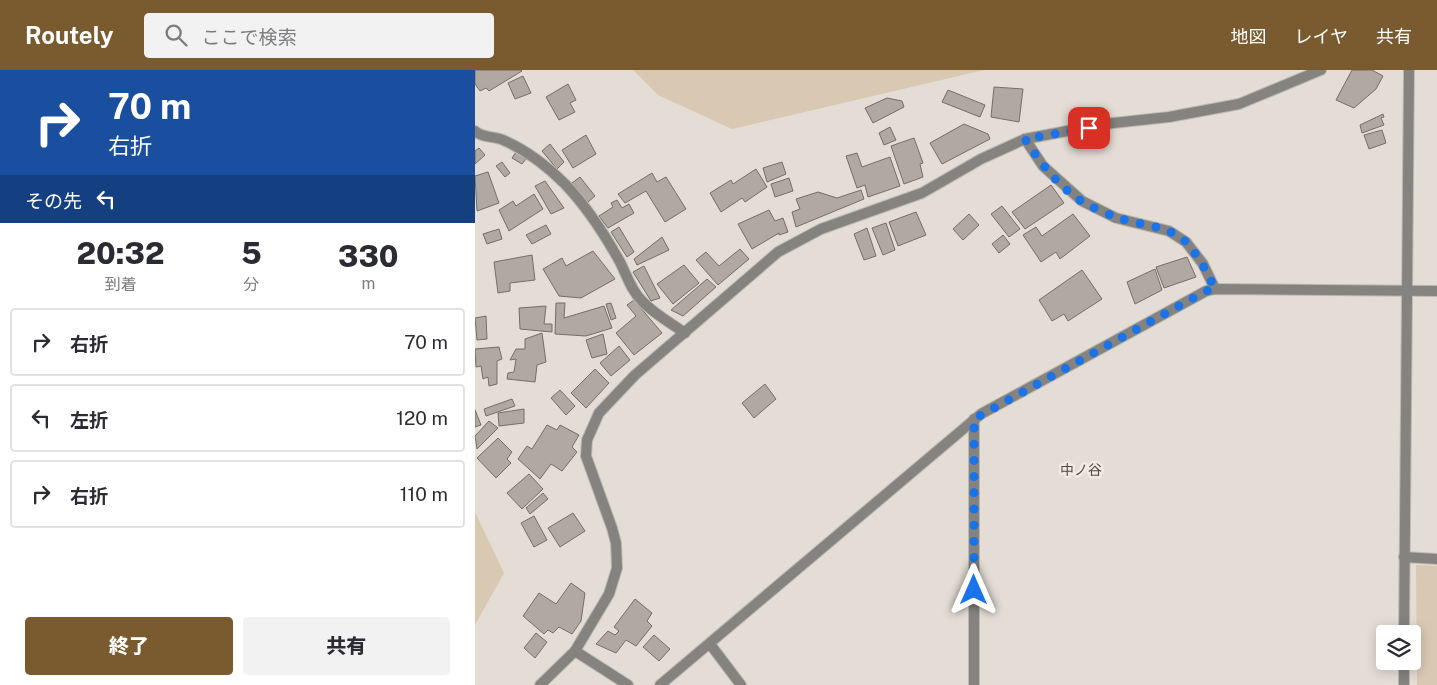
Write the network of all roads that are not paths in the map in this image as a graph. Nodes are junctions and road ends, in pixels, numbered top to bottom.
1 (1321, 70) edge
2 (1409, 70) edge
3 (475, 131) edge
4 (1025, 139) junction
5 (1215, 289) junction
6 (1437, 290) edge
7 (1407, 291) junction
8 (685, 333) junction
9 (974, 419) junction
10 (1404, 557) junction
11 (1437, 558) edge
12 (1404, 625) edge
13 (710, 644) junction
14 (575, 651) junction
15 (1404, 670) edge
16 (540, 685) edge
17 (627, 685) edge
18 (660, 685) edge
19 (741, 685) edge
20 (974, 685) edge
21 (1404, 685) edge

1 - 4 street
2 - 7 street
3 - 8 street
4 - 5 street
4 - 8 street
5 - 7 street
5 - 9 street
6 - 7 street
7 - 10 street
8 - 14 street
9 - 13 street
9 - 20 street
10 - 11 street
10 - 12 street
13 - 18 street
13 - 19 street
14 - 16 street
14 - 17 street
15 - 21 street

